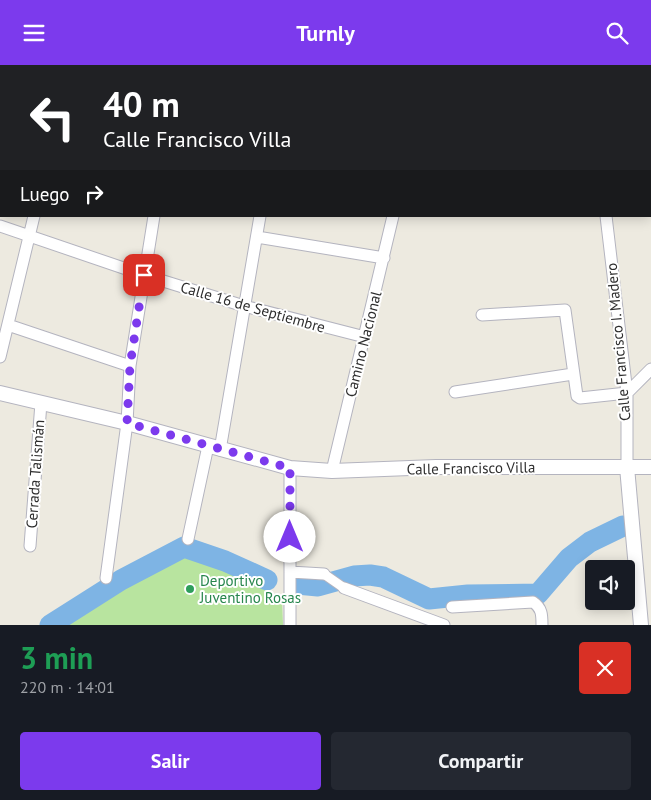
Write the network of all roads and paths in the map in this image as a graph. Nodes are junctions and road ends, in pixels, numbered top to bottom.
1 (34, 217) edge
2 (154, 217) edge
3 (260, 217) edge
4 (393, 217) edge
5 (606, 217) edge
6 (0, 226) edge
7 (30, 236) junction
8 (257, 237) junction
9 (384, 259) junction
10 (144, 275) junction
11 (244, 306) junction
12 (482, 315) dead end
13 (8, 325) junction
14 (365, 337) junction
15 (0, 357) edge
16 (130, 366) junction
17 (651, 369) edge
18 (573, 374) junction
19 (455, 392) dead end
20 (0, 393) edge
21 (626, 393) junction
22 (41, 403) junction
23 (127, 423) junction
24 (214, 448) junction
25 (627, 467) junction
26 (651, 467) edge
27 (290, 468) junction
28 (332, 471) junction
29 (188, 539) dead end
30 (30, 546) dead end
31 (290, 574) junction
32 (324, 574) joint
33 (106, 578) dead end
34 (344, 588) joint
35 (452, 607) dead end
36 (542, 619) edge
37 (428, 622) edge
38 (290, 625) edge
39 (444, 625) edge
40 (641, 625) edge

1 - 7 street
2 - 10 street
3 - 8 street
4 - 9 street, Camino Nacional
5 - 21 street, Calle Francisco I. Madero
6 - 7 street, Calle 16 de Septiembre
7 - 10 street, Calle 16 de Septiembre
7 - 13 street
8 - 9 street
8 - 11 street
9 - 14 street, Camino Nacional
10 - 11 street, Calle 16 de Septiembre
10 - 16 street
11 - 14 street, Calle 16 de Septiembre
11 - 24 street
12 - 18 street
13 - 15 street
13 - 16 street
14 - 28 street, Camino Nacional
16 - 23 street
17 - 21 street
18 - 19 street
18 - 21 street
20 - 22 street, Calle Francisco Villa
21 - 25 street, Calle Francisco I. Madero
22 - 23 street, Calle Francisco Villa
22 - 30 street, Cerrada Talismán
23 - 24 street, Calle Francisco Villa
23 - 33 street
24 - 27 street, Calle Francisco Villa
24 - 29 street
25 - 26 street, Calle Francisco Villa
25 - 28 street, Calle Francisco Villa
25 - 40 street
27 - 28 street, Calle Francisco Villa
27 - 31 street
31 - 32 street
31 - 38 street
32 - 34 street
34 - 37 street
35 - 36 street
37 - 39 street

